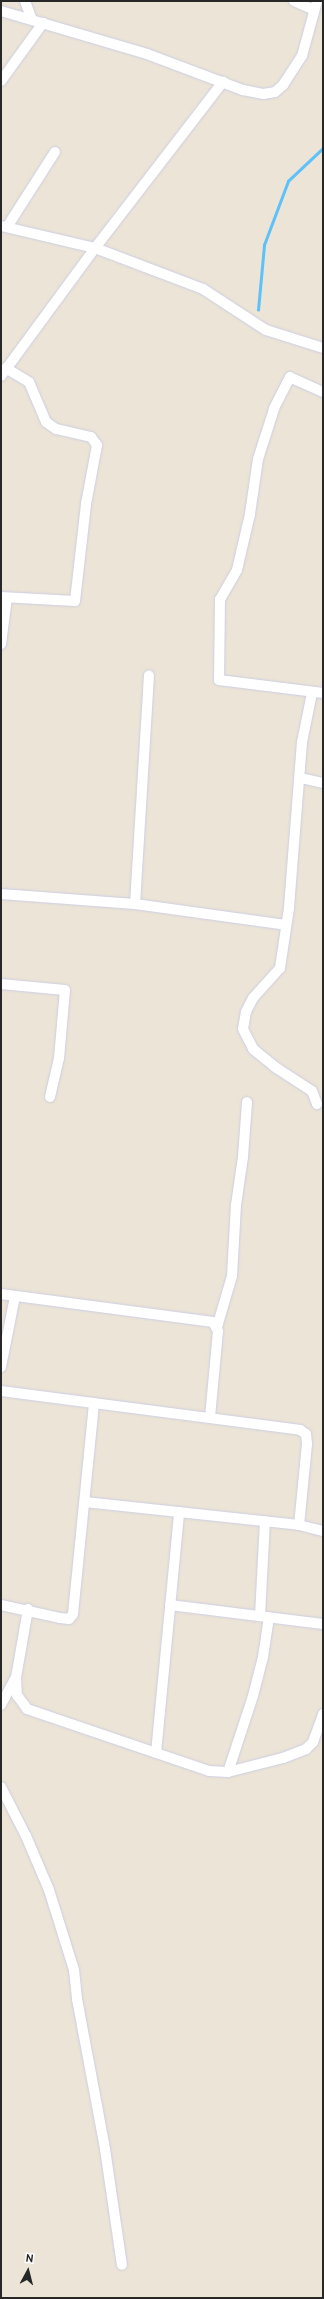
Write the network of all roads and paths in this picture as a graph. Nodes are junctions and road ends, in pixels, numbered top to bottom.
1 (25, 1) edge
2 (294, 1) edge
3 (316, 6) edge
4 (1, 11) edge
5 (32, 20) junction
6 (43, 23) junction
7 (1, 81) edge
8 (223, 82) junction
9 (55, 152) dead end
10 (4, 227) edge
11 (94, 248) junction
12 (323, 348) edge
13 (4, 372) edge
14 (323, 392) edge
15 (4, 598) edge
16 (1, 644) edge
17 (149, 675) dead end
18 (312, 693) junction
19 (323, 693) edge
20 (301, 778) junction
21 (323, 783) edge
22 (1, 894) edge
23 (135, 904) junction
24 (286, 925) junction
25 (1, 984) edge
26 (50, 1097) dead end
27 (247, 1102) dead end
28 (317, 1104) dead end
29 (1, 1294) edge
30 (15, 1296) junction
31 (217, 1327) junction
32 (1, 1367) edge
33 (1, 1391) edge
34 (94, 1403) junction
35 (210, 1418) junction
36 (85, 1502) junction
37 (179, 1512) junction
38 (265, 1521) junction
39 (299, 1525) junction
40 (323, 1531) edge
41 (1, 1605) edge
42 (170, 1605) junction
43 (28, 1609) junction
44 (264, 1617) junction
45 (323, 1624) edge
46 (16, 1678) junction
47 (1, 1705) edge
48 (323, 1714) edge
49 (156, 1753) junction
50 (228, 1772) junction
51 (1, 1787) edge
52 (122, 2266) dead end

1 - 5 street
2 - 3 street
3 - 8 street
4 - 5 street
5 - 6 street
6 - 7 street
6 - 8 street
8 - 11 street
9 - 10 street
10 - 11 street
11 - 12 street
11 - 13 street
13 - 15 street
14 - 18 street
15 - 16 street
17 - 23 street
18 - 19 street
18 - 20 street
20 - 21 street
20 - 24 street
22 - 23 street
23 - 24 street
24 - 28 street
25 - 26 street
27 - 31 street
29 - 30 street
30 - 31 street
30 - 32 street
31 - 35 street
33 - 34 street
34 - 35 street
34 - 36 street
35 - 39 street
36 - 37 street
36 - 43 street
37 - 38 street
37 - 42 street
38 - 39 street
38 - 44 street
39 - 40 street
41 - 43 street
42 - 44 street
42 - 49 street
43 - 46 street
44 - 45 street
44 - 50 street
46 - 47 street
46 - 49 street
48 - 50 street
49 - 50 street
51 - 52 street

